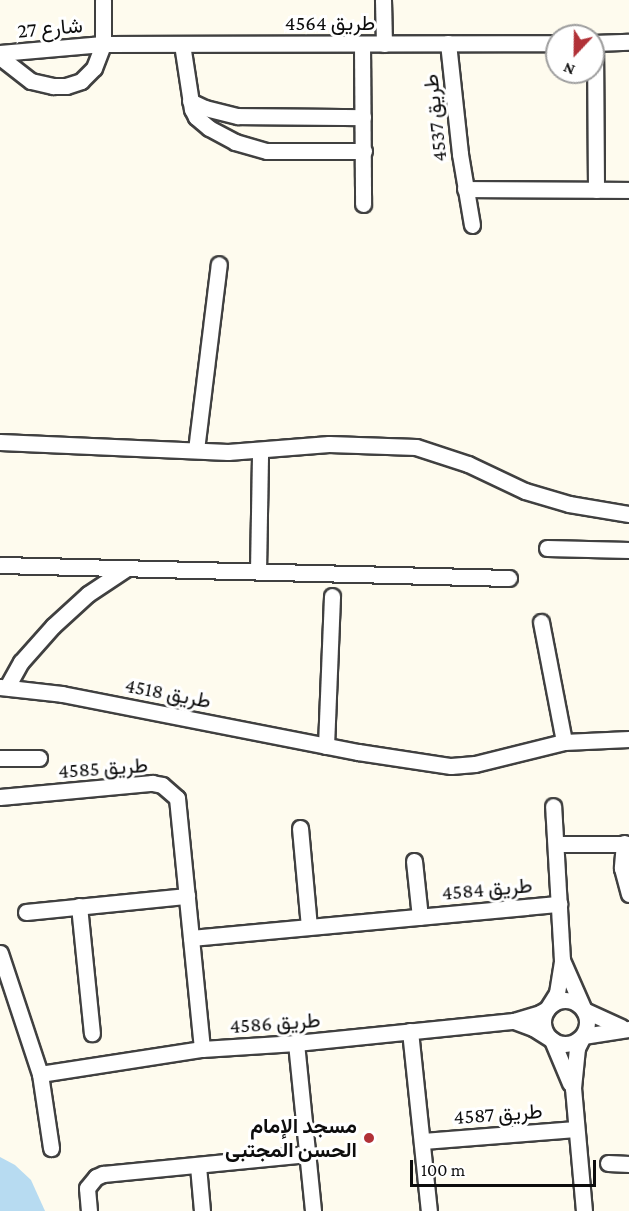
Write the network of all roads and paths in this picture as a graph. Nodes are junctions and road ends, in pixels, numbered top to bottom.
1 (103, 0) edge
2 (384, 0) edge
3 (629, 42) edge
4 (448, 43) junction
5 (545, 43) edge
6 (605, 43) edge
7 (103, 44) junction
8 (182, 44) junction
9 (384, 44) junction
10 (362, 45) junction
11 (0, 55) edge
12 (595, 84) edge
13 (190, 101) junction
14 (363, 117) junction
15 (364, 151) junction
16 (465, 189) junction
17 (596, 190) junction
18 (629, 190) edge
19 (363, 204) dead end
20 (472, 225) dead end
21 (219, 264) dead end
22 (0, 442) edge
23 (196, 450) junction
24 (260, 451) junction
25 (629, 514) edge
26 (547, 548) dead end
27 (629, 550) edge
28 (0, 565) edge
29 (127, 568) junction
30 (258, 571) junction
31 (509, 578) dead end
32 (332, 596) dead end
33 (541, 622) dead end
34 (3, 687) edge
35 (629, 739) edge
36 (564, 742) junction
37 (326, 746) junction
38 (0, 758) edge
39 (39, 758) dead end
40 (0, 797) edge
41 (553, 806) dead end
42 (300, 828) dead end
43 (626, 843) edge
44 (555, 844) junction
45 (414, 861) dead end
46 (629, 894) edge
47 (188, 896) junction
48 (559, 904) junction
49 (80, 906) junction
50 (26, 912) dead end
51 (420, 917) junction
52 (309, 927) junction
53 (191, 938) junction
54 (0, 953) edge
55 (562, 960) junction
56 (547, 1009) junction
57 (584, 1010) junction
58 (514, 1022) junction
59 (629, 1029) edge
60 (410, 1031) junction
61 (92, 1033) dead end
62 (583, 1036) junction
63 (552, 1040) junction
64 (296, 1043) junction
65 (202, 1049) junction
66 (40, 1074) junction
67 (573, 1088) junction
68 (576, 1129) junction
69 (423, 1141) junction
70 (51, 1148) dead end
71 (308, 1155) junction
72 (608, 1163) dead end
73 (629, 1164) edge
74 (198, 1166) junction
75 (89, 1211) edge
76 (202, 1211) edge
77 (314, 1211) edge
78 (429, 1211) edge
79 (584, 1211) edge

1 - 7 street
2 - 9 street
3 - 6 street
4 - 5 street, طريق 4564
4 - 9 street, طريق 4564
4 - 16 street, طريق 4537
7 - 8 street, طريق 4564
7 - 11 street, شارع 27
7 - 11 street
8 - 10 street, طريق 4564
8 - 13 street
9 - 10 street, طريق 4564
10 - 14 street
12 - 17 street
13 - 14 street
13 - 15 street
14 - 15 street
15 - 19 street
16 - 17 street, طريق 4537
16 - 20 street, طريق 4537
17 - 18 street, طريق 4537
21 - 23 street
22 - 23 street
23 - 24 street
24 - 25 street
24 - 30 street
26 - 27 street
28 - 29 street
29 - 30 street
29 - 34 street
30 - 31 street
32 - 37 street
33 - 36 street
34 - 37 street, طريق 4518
35 - 36 street, طريق 4518
36 - 37 street, طريق 4518
38 - 39 street
40 - 47 street, طريق 4585
41 - 44 street, طريق 4584
42 - 52 street
43 - 44 street
43 - 46 street
44 - 48 street, طريق 4584
45 - 51 street, طريق 4584
47 - 49 street
47 - 53 street, طريق 4585
48 - 51 street, طريق 4584
48 - 55 street, طريق 4584
49 - 50 street
49 - 61 street
51 - 52 street, طريق 4584
52 - 53 street, طريق 4584
53 - 65 street, طريق 4585
54 - 66 street
55 - 56 street, طريق 4584
55 - 57 street, طريق 4584
56 - 57 street
56 - 58 street, طريق 4586
56 - 63 street
57 - 59 street
57 - 62 street
58 - 60 street, طريق 4586
58 - 63 street, طريق 4586
59 - 62 street
60 - 64 street, طريق 4586
60 - 69 street
62 - 63 street
62 - 67 street
63 - 67 street
64 - 65 street, طريق 4586
64 - 71 street
65 - 66 street, طريق 4586
66 - 70 street
67 - 68 street
68 - 69 street, طريق 4587
68 - 79 street
69 - 78 street
71 - 74 street
71 - 77 street
72 - 73 street
74 - 75 street
74 - 76 street

